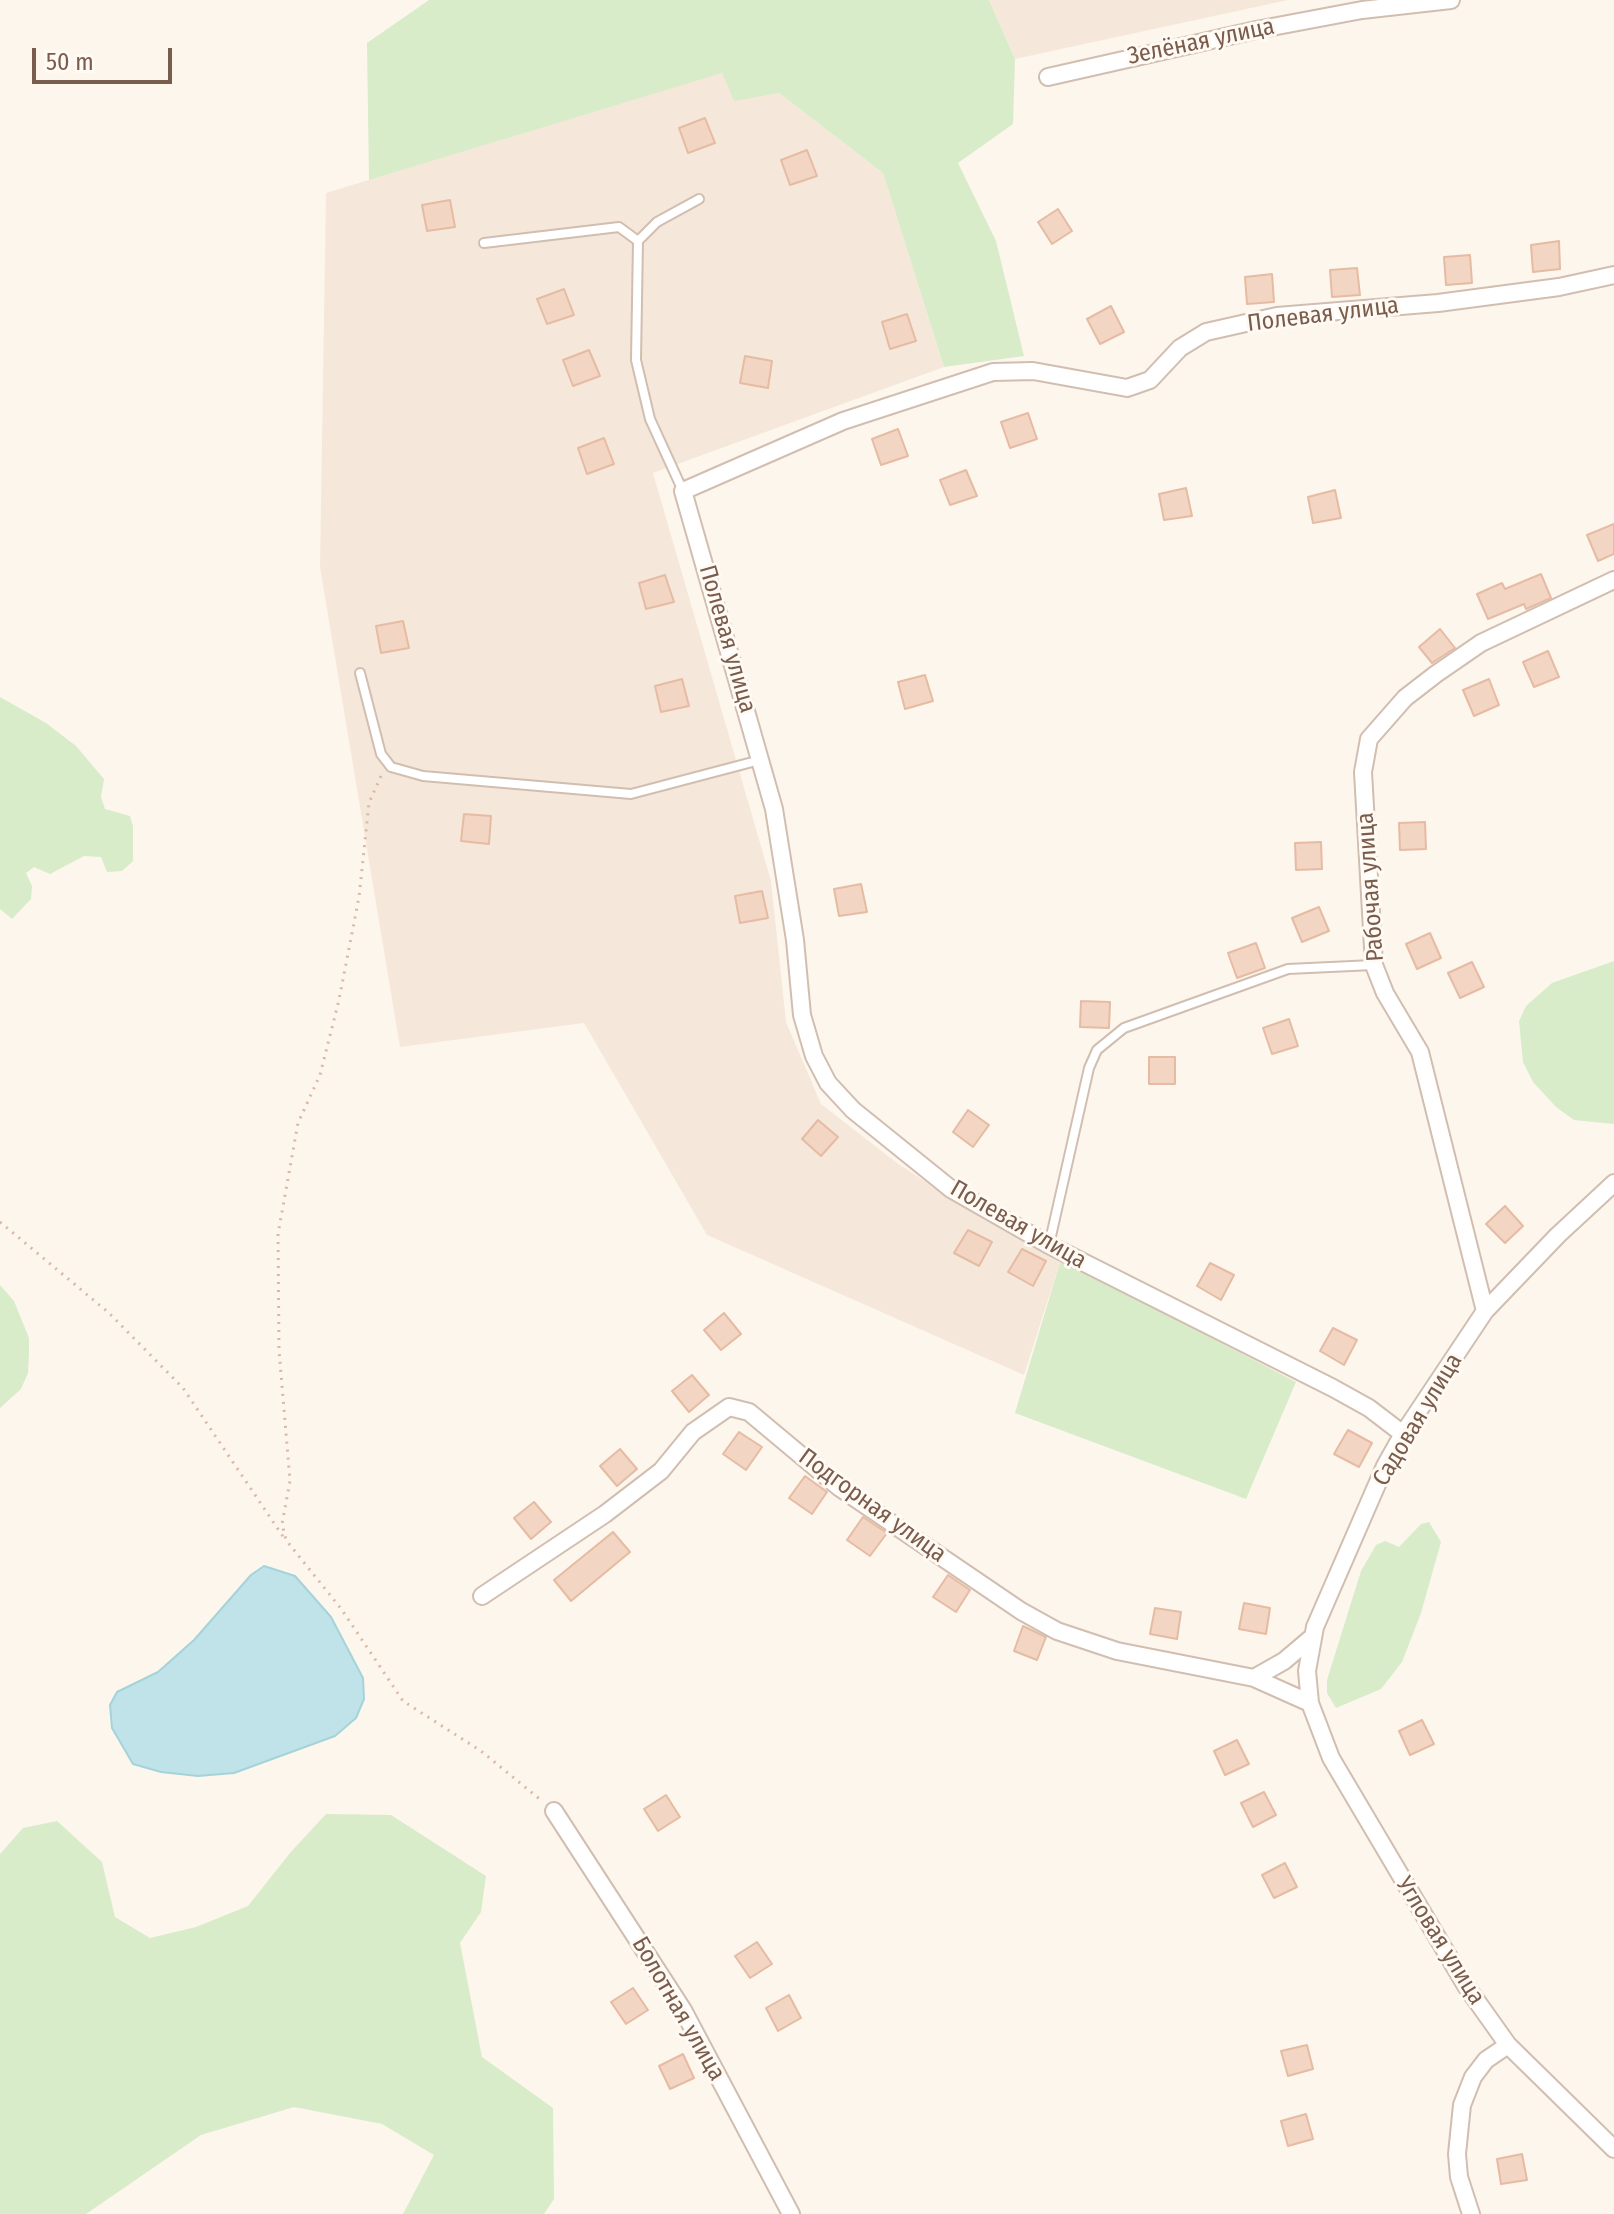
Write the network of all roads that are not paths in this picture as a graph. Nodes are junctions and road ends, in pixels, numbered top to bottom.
1 (1451, 0) edge
2 (1048, 77) dead end
3 (699, 199) dead end
4 (638, 241) junction
5 (484, 243) dead end
6 (1614, 275) edge
7 (683, 491) junction
8 (1614, 580) edge
9 (360, 673) dead end
10 (761, 760) junction
11 (1374, 965) junction
12 (1614, 1183) edge
13 (1049, 1245) junction
14 (1485, 1311) junction
15 (1403, 1434) junction
16 (482, 1596) dead end
17 (1310, 1639) junction
18 (1254, 1678) junction
19 (1310, 1703) junction
20 (554, 1811) road end
21 (1508, 2045) junction
22 (1614, 2149) edge
23 (791, 2214) edge
24 (1471, 2214) edge

1 - 2 street, Зелёная улица
3 - 4 lane
4 - 5 lane
4 - 7 lane
6 - 7 street, Полевая улица
7 - 10 street, Полевая улица
8 - 11 street, Рабочая улица
9 - 10 lane
10 - 13 street, Полевая улица
11 - 13 lane
11 - 14 street, Рабочая улица
12 - 14 street, Садовая улица
13 - 15 street, Полевая улица
14 - 15 street, Садовая улица
15 - 17 street, Садовая улица
16 - 18 street, Подгорная улица
17 - 18 street
17 - 19 street, Садовая улица
18 - 19 street, Подгорная улица
19 - 21 street, Угловая улица
20 - 23 street, Болотная улица
21 - 22 street, Угловая улица
21 - 24 street

